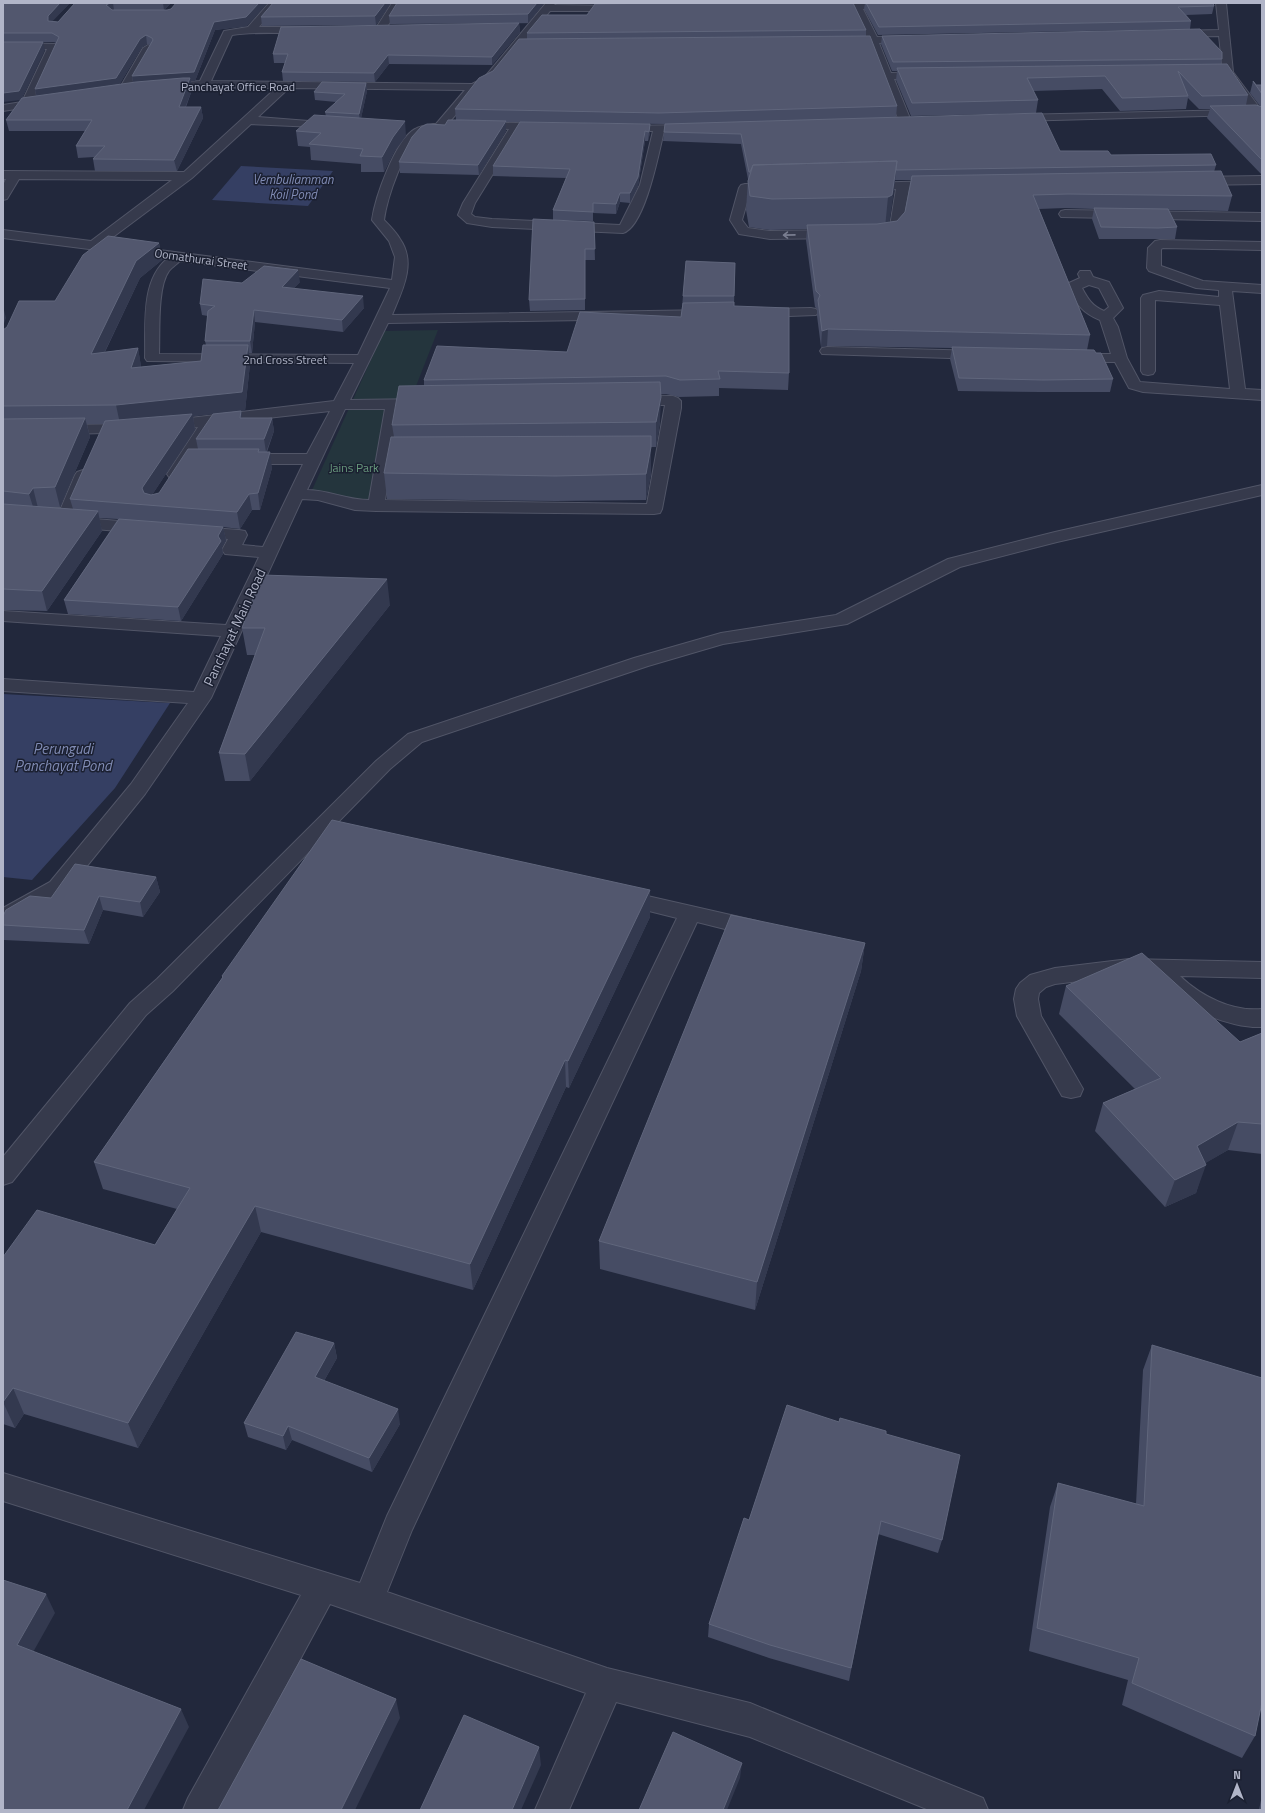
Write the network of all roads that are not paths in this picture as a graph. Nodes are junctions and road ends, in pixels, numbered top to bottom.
1 (274, 3) edge
2 (398, 3) edge
3 (1221, 3) edge
4 (549, 6) edge
5 (856, 6) junction
6 (903, 6) edge
7 (816, 7) edge
8 (634, 8) edge
9 (515, 27) edge
10 (531, 27) junction
11 (397, 28) edge
12 (254, 29) junction
13 (321, 29) edge
14 (1224, 33) junction
15 (1160, 34) edge
16 (920, 39) edge
17 (871, 42) junction
18 (3, 46) edge
19 (516, 46) junction
20 (532, 46) edge
21 (148, 48) edge
22 (935, 75) edge
23 (887, 76) junction
24 (204, 84) junction
25 (286, 85) junction
26 (474, 87) junction
27 (153, 88) edge
28 (138, 89) edge
29 (56, 101) edge
30 (26, 105) junction
31 (3, 108) edge
32 (1259, 114) edge
33 (1001, 119) edge
34 (248, 120) junction
35 (890, 122) edge
36 (440, 125) junction
37 (517, 126) junction
38 (349, 127) edge
39 (556, 127) edge
40 (707, 127) edge
41 (612, 128) edge
42 (659, 129) junction
43 (403, 131) edge
44 (418, 132) junction
45 (8, 175) edge
46 (186, 176) junction
47 (1262, 180) edge
48 (1182, 181) edge
49 (951, 185) edge
50 (902, 189) junction
51 (791, 190) edge
52 (855, 190) edge
53 (3, 196) edge
54 (1065, 214) edge
55 (1262, 217) edge
56 (3, 234) edge
57 (846, 234) edge
58 (861, 234) edge
59 (94, 245) junction
60 (1262, 246) edge
61 (178, 256) junction
62 (398, 285) junction
63 (1225, 287) junction
64 (1262, 289) edge
65 (1227, 301) junction
66 (811, 312) dead end
67 (750, 313) edge
68 (727, 314) edge
69 (383, 319) junction
70 (1109, 322) junction
71 (827, 351) edge
72 (993, 355) edge
73 (1057, 357) edge
74 (1120, 358) junction
75 (362, 359) junction
76 (1148, 370) dead end
77 (1238, 394) junction
78 (1262, 395) edge
79 (619, 401) edge
80 (440, 403) edge
81 (393, 404) junction
82 (339, 405) junction
83 (209, 422) junction
84 (3, 431) edge
85 (229, 459) edge
86 (313, 459) junction
87 (88, 464) edge
88 (167, 486) edge
89 (1262, 490) edge
90 (297, 494) junction
91 (376, 506) junction
92 (3, 513) edge
93 (3, 517) edge
94 (270, 552) junction
95 (3, 616) edge
96 (233, 630) junction
97 (3, 685) edge
98 (201, 698) junction
99 (604, 893) edge
100 (690, 914) junction
101 (3, 918) edge
102 (779, 935) edge
103 (1156, 967) junction
104 (1262, 970) edge
105 (1262, 1018) edge
106 (1070, 1089) dead end
107 (3, 1174) edge
108 (3, 1488) edge
109 (322, 1587) junction
110 (368, 1601) junction
111 (607, 1684) junction
112 (200, 1810) edge
113 (552, 1810) edge
114 (971, 1810) edge

1 - 12 street
2 - 11 street
3 - 14 street
4 - 8 street
4 - 10 street
5 - 6 street
5 - 7 street
5 - 17 street
9 - 10 street
10 - 19 street
12 - 13 street
12 - 24 street
14 - 15 street
14 - 32 street
16 - 17 street
17 - 23 street
18 - 30 street
19 - 20 street
19 - 26 street
21 - 28 street
22 - 23 street
23 - 35 street
24 - 25 street, Panchayat Office Road
24 - 27 street, Panchayat Office Road
25 - 26 street, Panchayat Office Road
25 - 34 street
26 - 36 street
29 - 30 street
30 - 31 street
32 - 33 street
34 - 38 street
34 - 46 street
36 - 37 street
36 - 44 street
37 - 39 street
37 - 42 street
40 - 42 street
41 - 42 street
43 - 44 street
44 - 62 street, Panchayat Main Road
45 - 46 street
45 - 53 street
46 - 59 street
47 - 48 street
49 - 50 street
50 - 52 street
50 - 58 street
57 -> 51 street
54 - 55 street
56 - 59 street, Oomathurai Street
59 - 61 street, Oomathurai Street
60 - 63 street
61 - 62 street, Oomathurai Street
61 - 75 street, 2nd Cross Street
62 - 69 street, Panchayat Main Road
63 - 64 street
63 - 65 street
65 - 76 street
65 - 77 street
66 - 67 street
68 - 69 street
69 - 75 street, Panchayat Main Road
70 - 70 street
70 - 74 street
71 - 72 street
73 - 74 street
74 - 77 street
75 - 82 street, Panchayat Main Road
77 - 78 street
79 - 91 street
80 - 81 street
81 - 82 street
81 - 91 street
82 - 83 street
82 - 86 street, Panchayat Main Road
83 - 84 street
83 - 88 street
85 - 86 street
86 - 90 street, Panchayat Main Road
87 - 92 street
89 - 107 street
90 - 91 street
90 - 94 street, Panchayat Main Road
93 - 94 street
94 - 96 street, Panchayat Main Road
95 - 96 street
96 - 98 street, Panchayat Main Road
97 - 98 street
98 - 101 street, Panchayat Main Road
99 - 100 street
100 - 102 street
100 - 110 street
103 - 104 street
103 - 105 street
103 - 106 street
108 - 109 street
109 - 110 street
109 - 112 street
110 - 111 street
111 - 113 street
111 - 114 street

